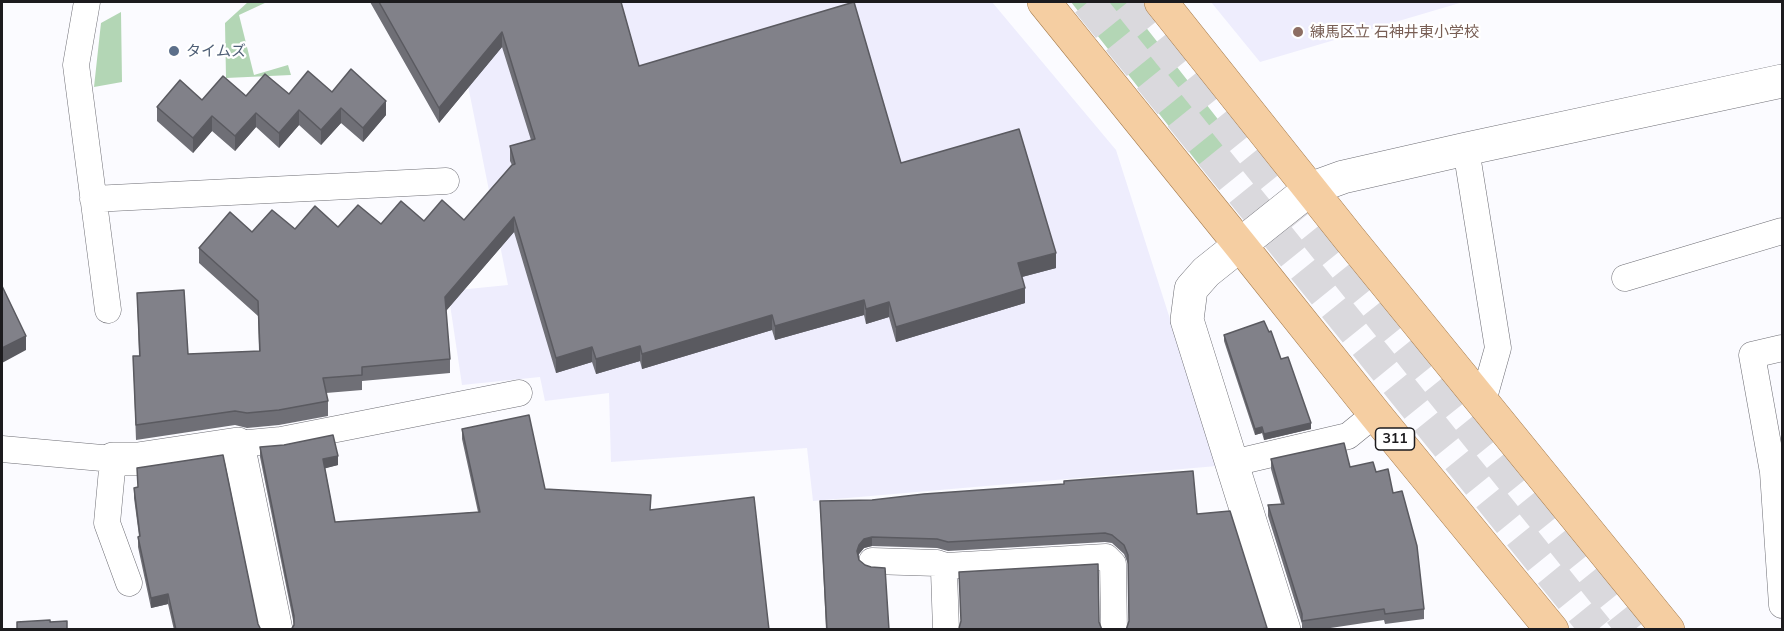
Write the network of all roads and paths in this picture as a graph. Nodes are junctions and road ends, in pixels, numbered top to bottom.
1 (87, 2) edge
2 (1044, 2) edge
3 (1161, 2) edge
4 (1782, 81) edge
5 (1467, 148) junction
6 (446, 181) dead end
7 (1310, 189) junction
8 (93, 199) junction
9 (1782, 231) edge
10 (1241, 246) junction
11 (1625, 278) dead end
12 (108, 310) dead end
13 (1782, 348) edge
14 (519, 393) dead end
15 (1483, 401) junction
16 (1375, 414) junction
17 (238, 444) junction
18 (2, 449) edge
19 (113, 459) junction
20 (1233, 463) junction
21 (1778, 472) edge
22 (872, 561) dead end
23 (946, 566) junction
24 (129, 583) dead end
25 (1782, 605) edge
26 (1548, 628) edge
27 (276, 630) edge
28 (946, 630) edge
29 (1114, 630) edge
30 (1284, 630) edge
31 (1668, 630) edge

1 - 8 lane
2 - 10 main road, 311
3 - 7 main road
4 - 5 street
5 - 7 street
5 - 15 lane
6 - 8 lane
7 - 10 street
7 - 15 main road
8 - 12 lane
9 - 11 lane
10 - 16 main road, 311
10 - 20 street
13 - 21 lane
14 - 17 lane
15 - 31 main road
16 - 20 lane
16 - 26 main road, 311
17 - 19 street
17 - 27 street
18 - 19 lane
19 - 24 lane
20 - 30 street
21 - 25 lane
22 - 23 lane
23 - 28 lane
23 - 29 lane

